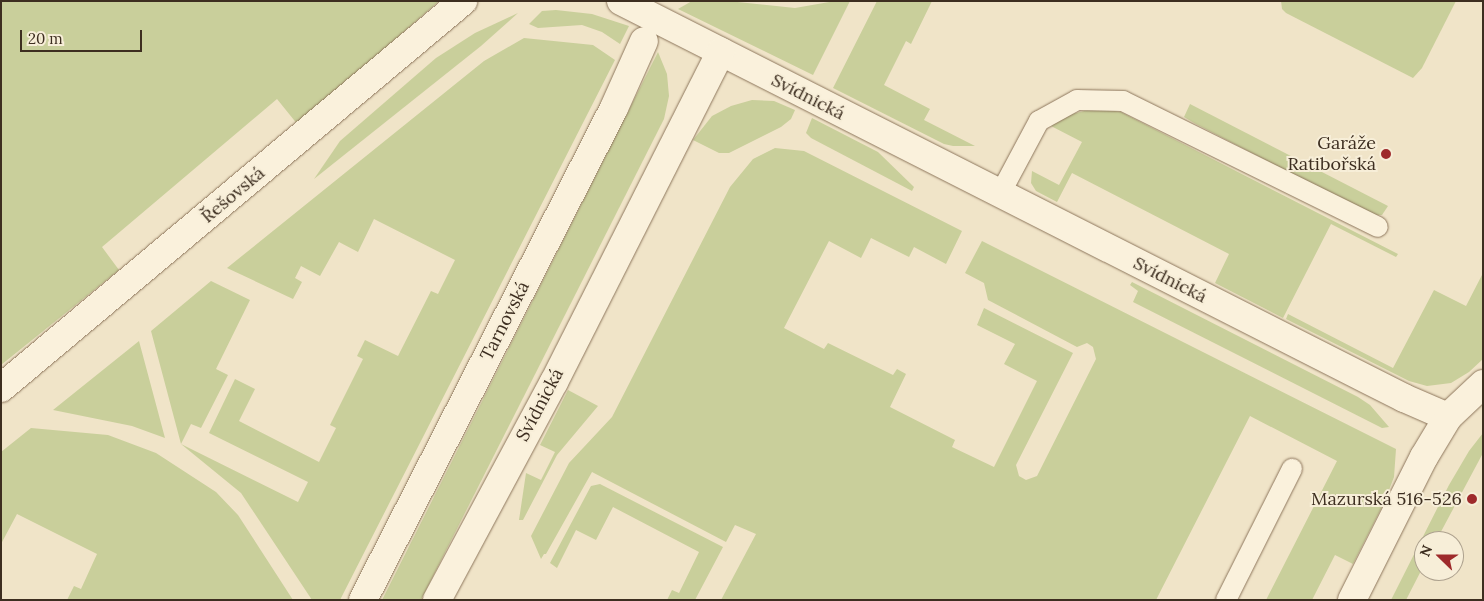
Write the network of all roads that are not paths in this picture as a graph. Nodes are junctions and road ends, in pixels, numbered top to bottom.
1 (463, 1) edge
2 (621, 1) edge
3 (644, 41) dead end
4 (722, 52) junction
5 (1000, 194) junction
6 (1378, 228) dead end
7 (1483, 384) edge
8 (1, 388) edge
9 (1448, 417) junction
10 (1292, 469) dead end
11 (363, 600) edge
12 (437, 600) edge
13 (1226, 600) edge
14 (1352, 600) edge

1 - 8 street, Řešovská
2 - 4 street
3 - 11 street, Tarnovská
4 - 5 street, Svídnická
4 - 12 street, Svídnická
5 - 6 lane
5 - 9 street, Svídnická
7 - 9 street
9 - 14 street
10 - 13 lane

